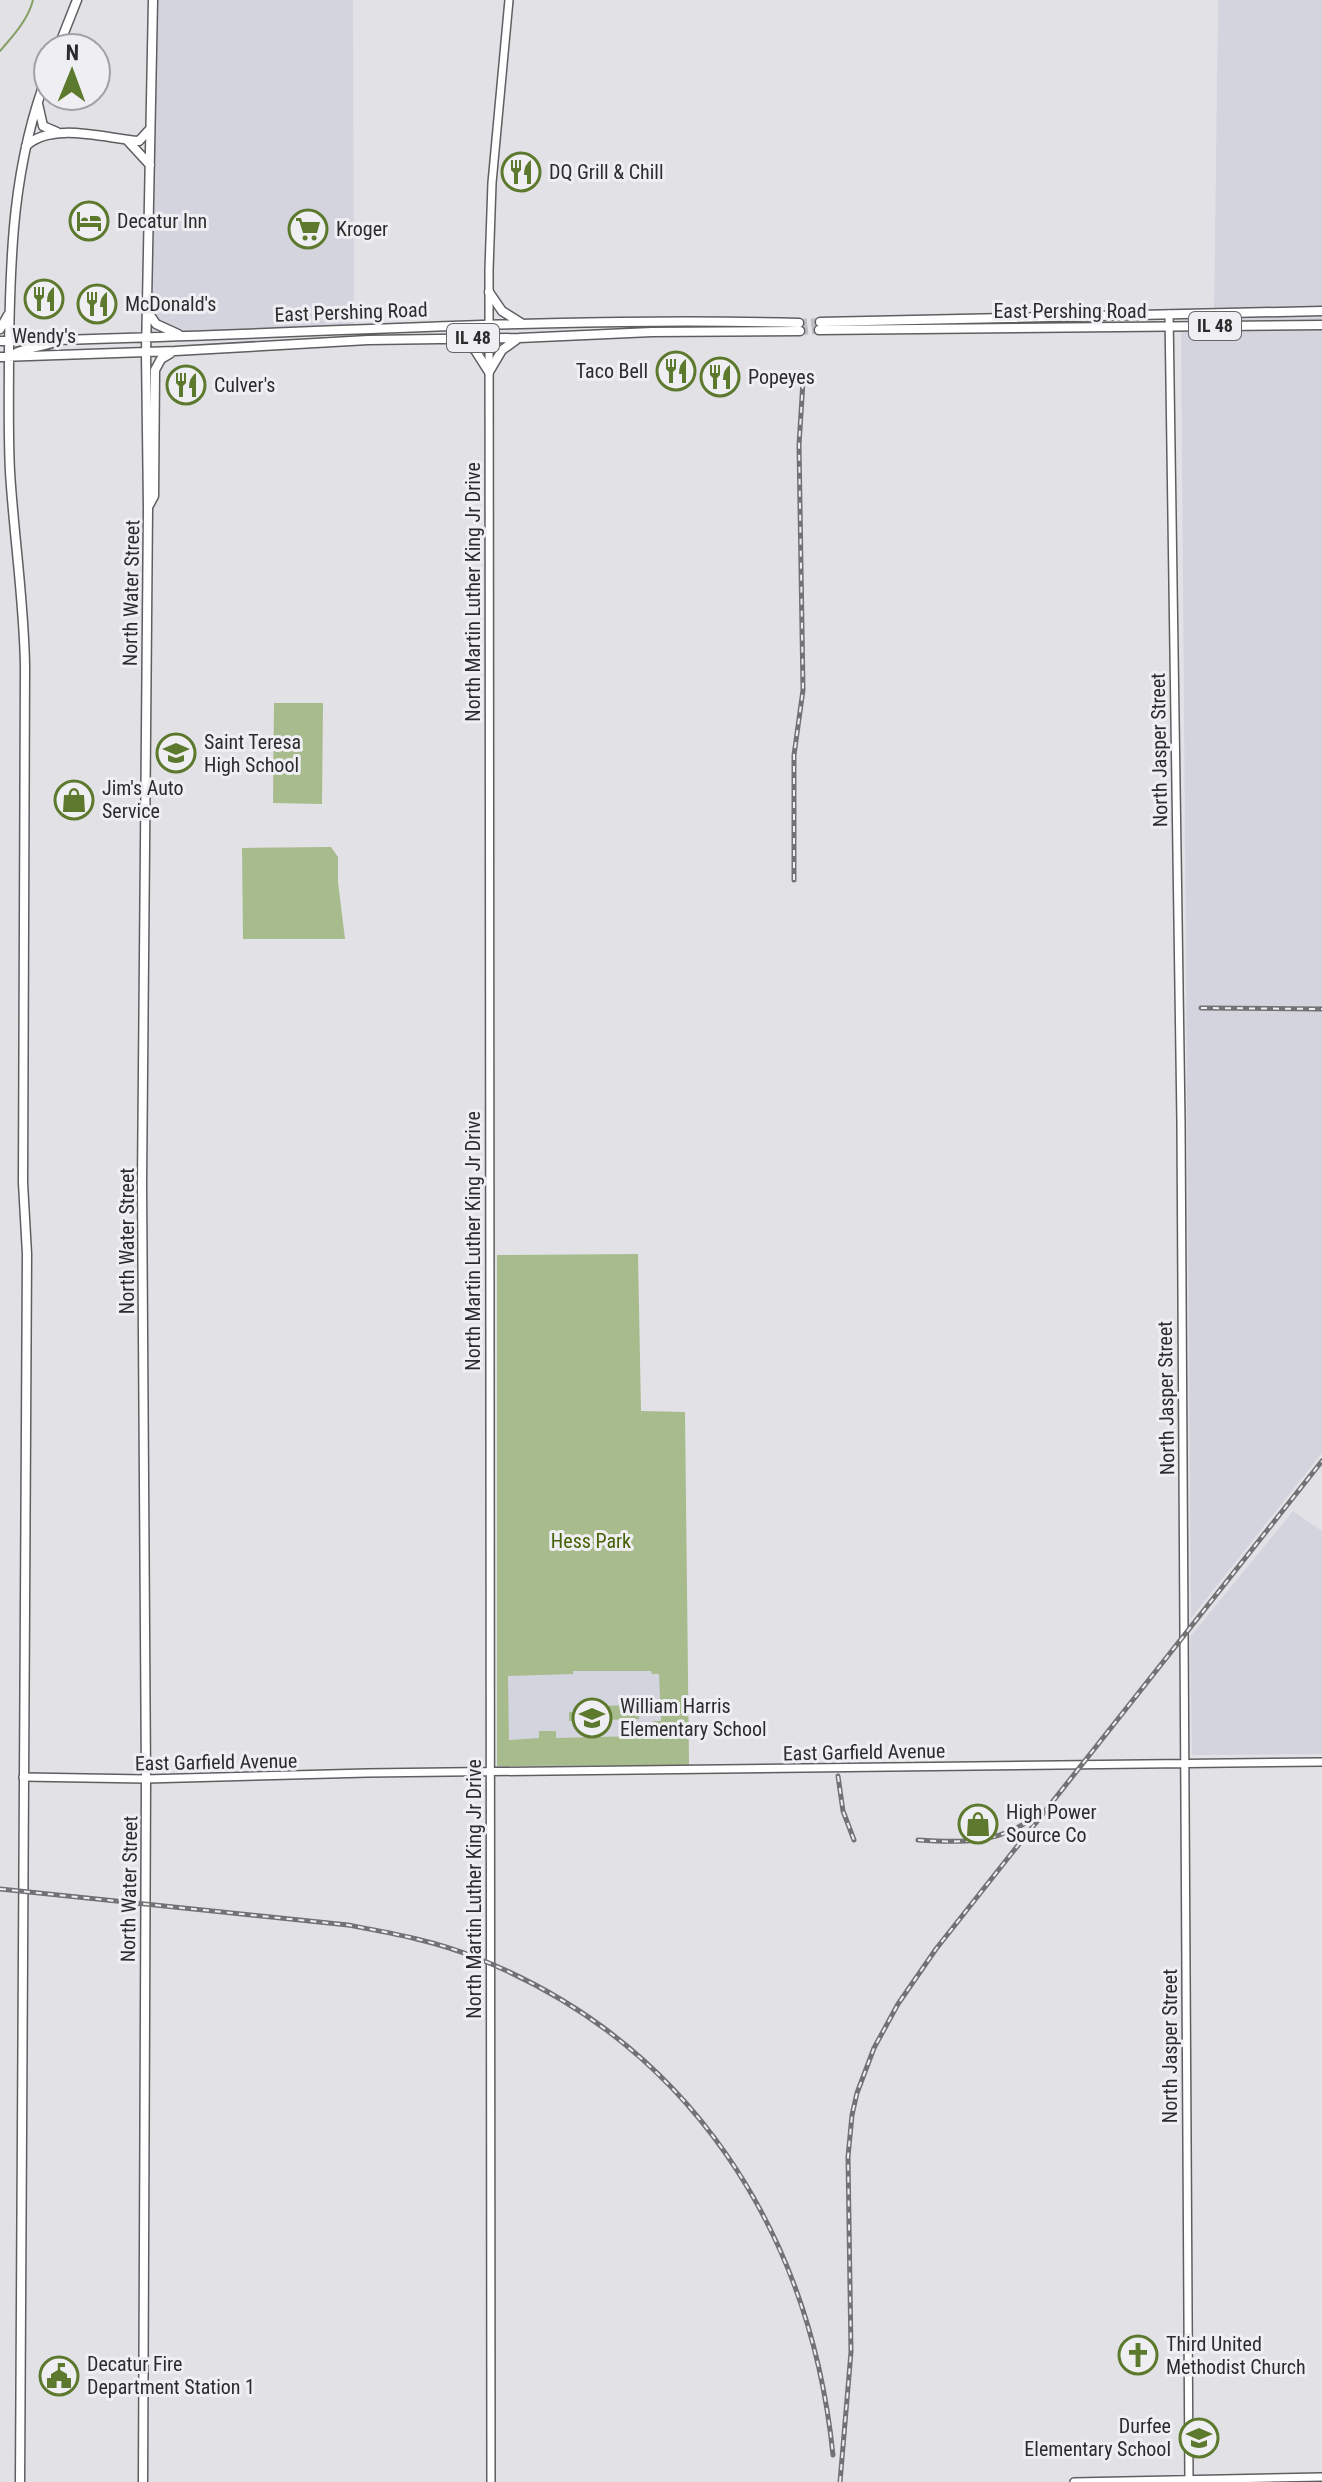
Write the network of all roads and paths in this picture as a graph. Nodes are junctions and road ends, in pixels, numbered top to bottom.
1 (77, 0) edge
2 (153, 0) edge
3 (509, 0) edge
4 (64, 32) edge
5 (34, 112) edge
6 (40, 112) edge
7 (152, 124) junction
8 (62, 134) junction
9 (127, 139) junction
10 (24, 147) junction
11 (151, 165) junction
12 (489, 292) junction
13 (147, 307) junction
14 (10, 311) junction
15 (1322, 311) edge
16 (1169, 314) junction
17 (522, 323) junction
18 (489, 324) junction
19 (1322, 325) edge
20 (1169, 326) junction
21 (0, 329) edge
22 (182, 336) junction
23 (146, 337) junction
24 (489, 338) junction
25 (519, 338) junction
26 (61, 339) junction
27 (457, 339) junction
28 (5, 341) edge
29 (175, 351) junction
30 (146, 353) junction
31 (5, 357) edge
32 (0, 372) edge
33 (489, 372) junction
34 (9, 393) junction
35 (148, 508) junction
36 (1322, 1762) edge
37 (1185, 1764) junction
38 (490, 1772) junction
39 (23, 1777) junction
40 (146, 1779) junction
41 (1322, 2477) edge
42 (1189, 2480) edge
43 (20, 2482) edge
44 (143, 2482) edge
45 (491, 2482) edge
46 (1074, 2482) edge

1 - 4 main road
2 - 7 main road, North Water Street
3 - 12 street, North Martin Luther King Jr Drive
5 - 10 main road
6 - 8 main road
7 - 9 main road
7 - 11 main road, North Water Street
8 - 9 main road
8 - 10 main road
9 - 11 main road
10 - 14 main road
11 - 13 main road, North Water Street
12 - 17 main road
12 - 18 street, North Martin Luther King Jr Drive
13 - 22 main road
13 - 23 main road, North Water Street
14 - 21 main road
14 - 28 main road
15 - 16 main road, East Pershing Road / IL 48
16 - 20 street, North Jasper Street
16 - 20 main road, East Pershing Road / IL 48
17 - 18 main road, East Pershing Road / IL 48
17 - 25 main road, East Pershing Road / IL 48
18 - 22 main road, East Pershing Road / IL 48
18 - 24 street, North Martin Luther King Jr Drive
19 - 20 main road, East Pershing Road / IL 48
20 - 37 street, North Jasper Street
22 - 23 main road, East Pershing Road / IL 48
23 - 26 main road, East Pershing Road / IL 48
23 - 30 main road, North Water Street
24 - 25 main road, IL 48
24 - 27 main road, IL 48
24 - 33 street, North Martin Luther King Jr Drive
25 - 33 main road
26 - 28 main road, East Pershing Road / IL 48
26 - 31 main road
27 - 29 main road, IL 48
27 - 33 main road
28 - 31 main road
29 - 30 main road, IL 48
29 - 35 main road
30 - 31 main road, IL 48
30 - 35 main road, North Water Street
31 - 34 main road
32 - 34 main road
33 - 38 street, North Martin Luther King Jr Drive
34 - 39 main road
35 - 40 main road, North Water Street
36 - 37 street, East Garfield Avenue
37 - 38 street, East Garfield Avenue
37 - 42 street, North Jasper Street
38 - 40 street, East Garfield Avenue
38 - 45 street, North Martin Luther King Jr Drive
39 - 40 street, East Garfield Avenue
39 - 43 main road
40 - 44 main road, North Water Street
41 - 42 street
42 - 46 street

